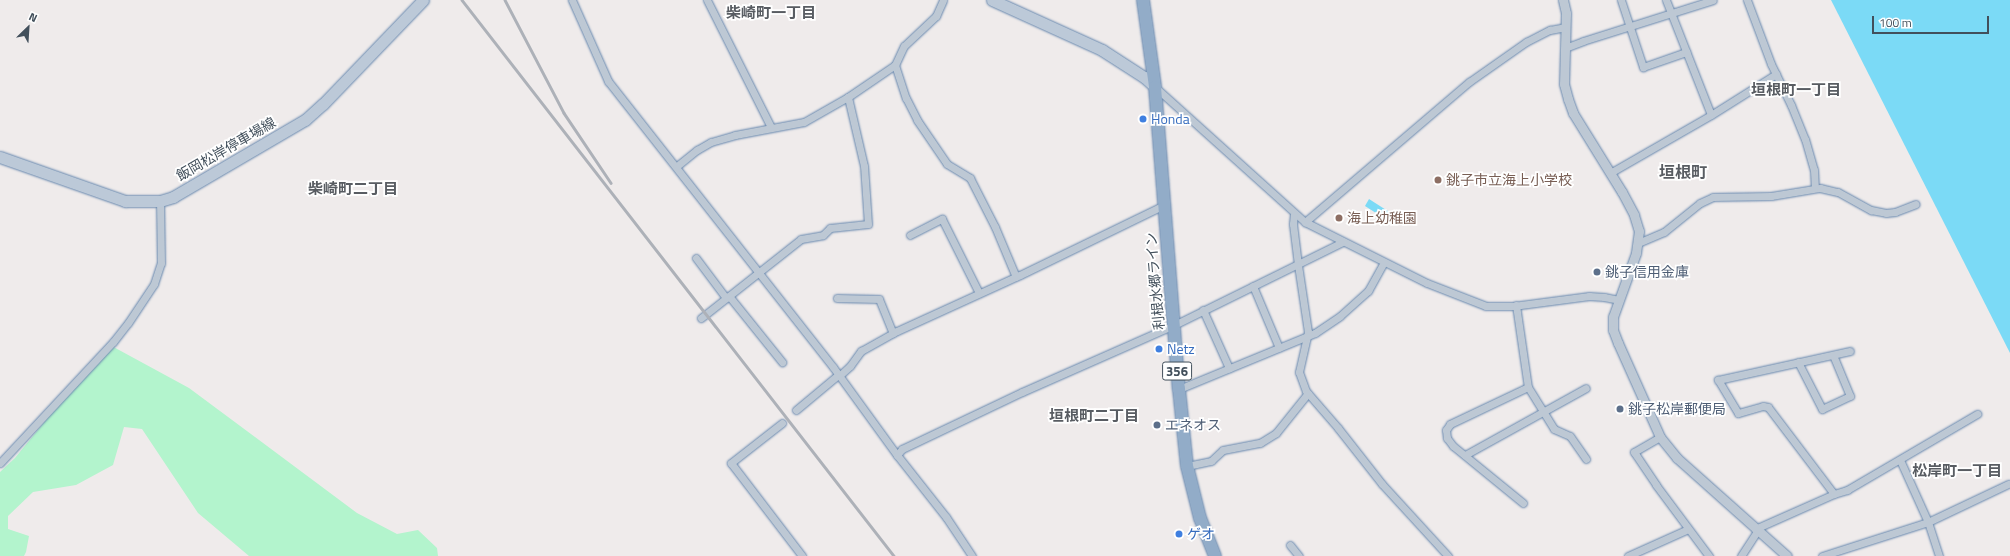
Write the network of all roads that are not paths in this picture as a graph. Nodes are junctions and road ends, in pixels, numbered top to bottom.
1 (423, 0) edge
2 (572, 0) edge
3 (707, 0) edge
4 (943, 0) edge
5 (992, 0) edge
6 (1143, 0) edge
7 (1563, 0) edge
8 (1621, 0) edge
9 (1666, 0) edge
10 (1713, 0) edge
11 (1747, 0) edge
12 (1671, 14) junction
13 (1566, 27) junction
14 (1630, 27) junction
15 (1566, 48) junction
16 (1686, 52) junction
17 (895, 65) junction
18 (1776, 74) junction
19 (1155, 87) junction
20 (848, 97) junction
21 (1711, 115) junction
22 (771, 128) junction
23 (0, 157) edge
24 (677, 166) junction
25 (1610, 173) junction
26 (1815, 188) junction
27 (160, 201) junction
28 (1916, 204) dead end
29 (1164, 205) junction
30 (1294, 214) junction
31 (1304, 222) junction
32 (910, 235) dead end
33 (1343, 242) junction
34 (1638, 243) junction
35 (696, 258) dead end
36 (1384, 262) junction
37 (1298, 265) junction
38 (759, 272) junction
39 (1016, 277) junction
40 (1253, 286) junction
41 (979, 293) junction
42 (728, 297) junction
43 (837, 298) dead end
44 (1619, 300) junction
45 (1516, 305) junction
46 (1203, 310) junction
47 (701, 318) dead end
48 (1174, 325) junction
49 (893, 333) junction
50 (1308, 337) junction
51 (1279, 348) junction
52 (1850, 351) dead end
53 (1833, 355) junction
54 (782, 362) dead end
55 (1798, 362) junction
56 (1229, 368) junction
57 (838, 376) junction
58 (1528, 387) junction
59 (1586, 388) dead end
60 (1179, 389) junction
61 (1308, 393) junction
62 (796, 410) dead end
63 (1544, 412) junction
64 (1977, 414) dead end
65 (782, 423) dead end
66 (1660, 437) junction
67 (897, 455) junction
68 (1465, 455) junction
69 (1586, 459) dead end
70 (1900, 460) junction
71 (1, 462) edge
72 (1187, 466) junction
73 (0, 468) edge
74 (2008, 484) dead end
75 (1834, 494) junction
76 (1523, 503) dead end
77 (1928, 522) junction
78 (1688, 529) junction
79 (1756, 530) junction
80 (1290, 545) dead end
81 (802, 556) edge
82 (972, 556) edge
83 (1215, 556) edge
84 (1299, 556) edge
85 (1448, 556) edge
86 (1628, 556) edge
87 (1709, 556) edge
88 (1741, 556) edge
89 (1787, 556) edge
90 (1822, 556) edge
91 (1939, 556) edge

1 - 27 main road, 飯岡松岸停車場線
2 - 24 street
3 - 22 street
4 - 17 street
5 - 19 main road
6 - 19 highway, 利根水郷ライン / 356
7 - 13 street
8 - 14 street
9 - 12 street
10 - 12 street
11 - 18 street
12 - 14 street
12 - 16 street
13 - 15 street
13 - 31 street
14 - 15 street
14 - 16 street
15 - 25 street
16 - 21 street
17 - 20 street
17 - 39 street
18 - 21 street
18 - 26 street
19 - 29 highway, 利根水郷ライン / 356
19 - 30 street
20 - 22 street
20 - 38 street
21 - 25 street
22 - 24 street
23 - 27 main road, 飯岡松岸停車場線
24 - 38 street
25 - 34 street
26 - 28 street
26 - 34 street
27 - 71 street
29 - 39 street
29 - 48 highway, 利根水郷ライン / 356
30 - 31 street
30 - 37 street
31 - 33 street
32 - 41 street
33 - 36 street
33 - 37 street
34 - 44 street
35 - 42 street
36 - 45 street
36 - 50 street
37 - 40 street
37 - 50 street
38 - 42 street
38 - 57 street
39 - 41 street
40 - 46 street
40 - 51 street
41 - 49 street
42 - 47 street
42 - 54 street
43 - 49 street
44 - 45 street
44 - 66 street
45 - 58 street
46 - 48 street
46 - 56 street
48 - 60 highway, 利根水郷ライン / 356
48 - 67 street
49 - 57 street
50 - 51 street
50 - 61 street
51 - 56 street
52 - 53 street
53 - 55 street
53 - 55 street
55 - 75 street
56 - 60 street
57 - 62 street
57 - 67 street
58 - 63 street
58 - 68 street
59 - 63 street
60 - 72 highway, 利根水郷ライン / 356
61 - 72 street
61 - 85 street
63 - 68 street
63 - 69 street
64 - 70 street
65 - 81 street
66 - 78 street
66 - 79 street
67 - 82 street
68 - 76 street
70 - 75 street
70 - 77 street
71 - 73 street
72 - 83 highway, 利根水郷ライン / 356
74 - 77 street
75 - 79 street
77 - 90 street
77 - 91 street
78 - 86 street
78 - 87 street
79 - 88 street
79 - 89 street
80 - 84 street

